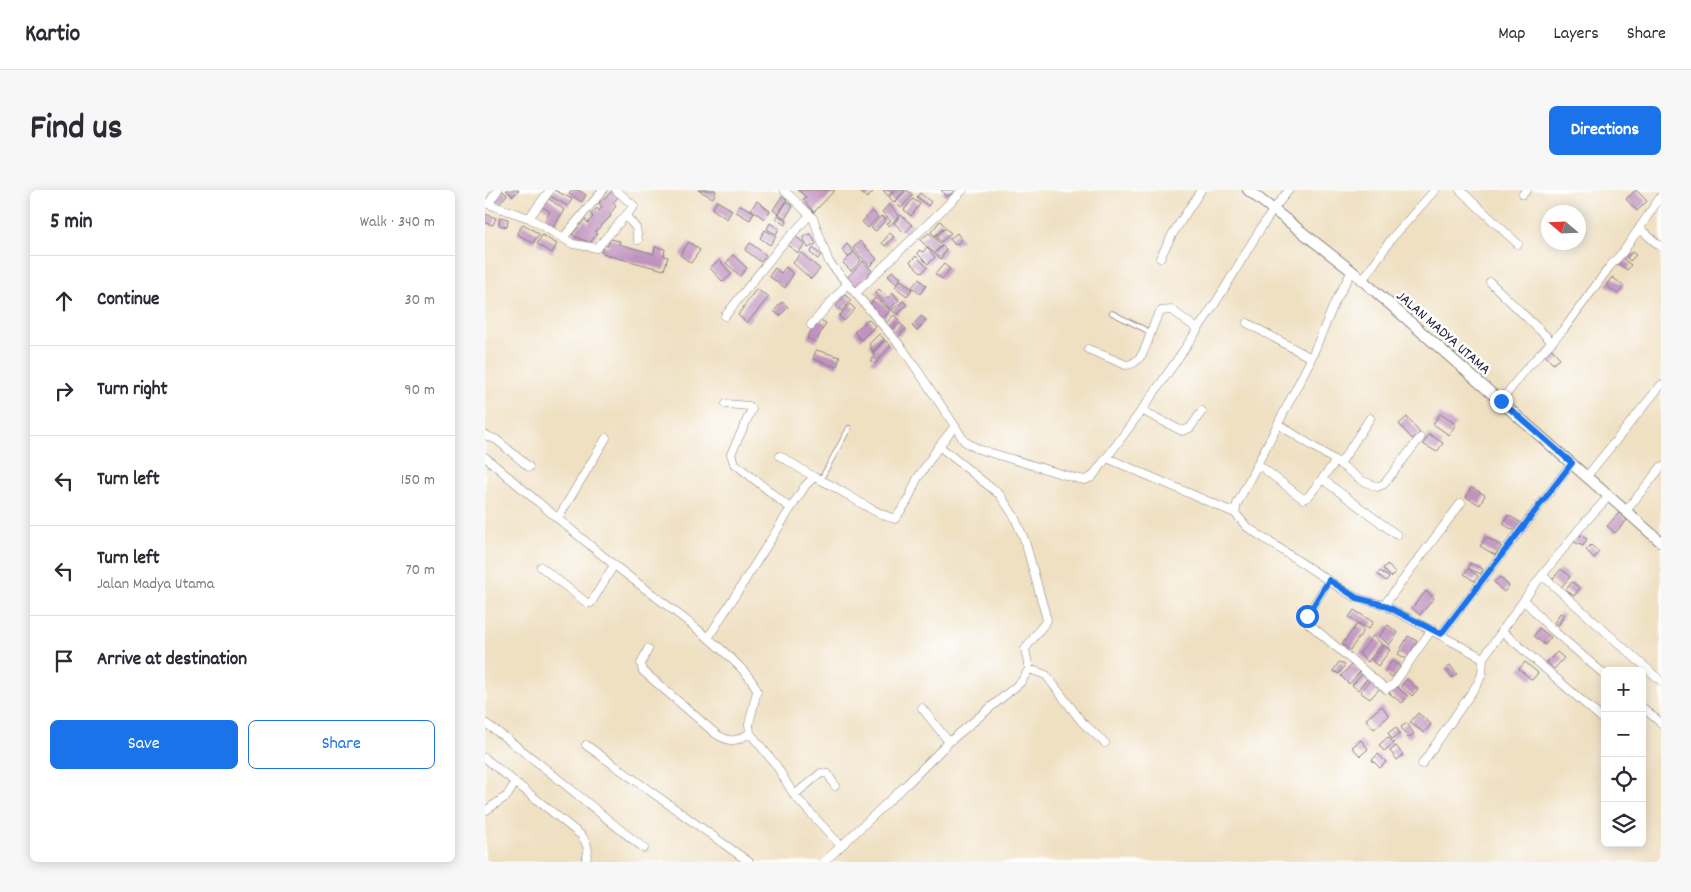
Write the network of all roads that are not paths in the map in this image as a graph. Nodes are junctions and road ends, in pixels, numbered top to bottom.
1 (498, 190) edge
2 (550, 190) edge
3 (603, 190) edge
4 (616, 190) edge
5 (784, 190) edge
6 (963, 190) edge
7 (1201, 190) edge
8 (1248, 190) edge
9 (1289, 190) edge
10 (1435, 190) edge
11 (1460, 190) edge
12 (1661, 196) edge
13 (486, 203) edge
14 (1273, 209) junction
15 (810, 214) junction
16 (626, 216) junction
17 (529, 218) junction
18 (1639, 229) junction
19 (563, 238) junction
20 (638, 240) dead end
21 (1518, 244) dead end
22 (1661, 247) edge
23 (1160, 258) dead end
24 (1352, 271) junction
25 (1362, 281) junction
26 (1490, 282) dead end
27 (847, 284) junction
28 (855, 293) junction
29 (1112, 313) dead end
30 (725, 316) dead end
31 (1247, 323) dead end
32 (811, 325) dead end
33 (1196, 328) junction
34 (1151, 332) junction
35 (1552, 342) junction
36 (1089, 348) dead end
37 (1311, 358) junction
38 (1661, 385) edge
39 (1501, 401) junction
40 (726, 404) dead end
41 (1143, 411) junction
42 (1202, 411) dead end
43 (1371, 418) dead end
44 (1278, 424) junction
45 (954, 427) junction
46 (849, 428) dead end
47 (485, 435) edge
48 (606, 438) dead end
49 (1420, 438) dead end
50 (939, 446) junction
51 (781, 456) dead end
52 (485, 457) edge
53 (1107, 458) junction
54 (1338, 462) junction
55 (1572, 463) junction
56 (1259, 465) junction
57 (529, 467) dead end
58 (1661, 467) edge
59 (1587, 476) junction
60 (818, 478) junction
61 (1322, 479) junction
62 (1609, 496) junction
63 (1461, 504) dead end
64 (791, 508) junction
65 (1626, 511) junction
66 (1235, 513) junction
67 (558, 518) junction
68 (1397, 535) dead end
69 (1661, 542) edge
70 (614, 565) junction
71 (541, 567) dead end
72 (1542, 576) junction
73 (1329, 580) junction
74 (1525, 601) junction
75 (1384, 605) junction
76 (1432, 629) junction
77 (1502, 631) junction
78 (1441, 634) junction
79 (708, 638) junction
80 (648, 649) dead end
81 (1483, 658) junction
82 (1029, 669) junction
83 (1601, 672) edge
84 (1661, 681) edge
85 (922, 708) dead end
86 (1646, 710) edge
87 (1601, 718) edge
88 (485, 723) edge
89 (1661, 723) edge
90 (750, 733) junction
91 (949, 742) junction
92 (1105, 742) dead end
93 (586, 745) dead end
94 (485, 758) edge
95 (1422, 764) dead end
96 (515, 783) junction
97 (835, 786) dead end
98 (794, 795) junction
99 (485, 811) edge
100 (841, 846) junction
101 (644, 848) dead end
102 (585, 862) edge
103 (749, 862) edge
104 (824, 862) edge

1 - 13 street
2 - 17 street
3 - 19 street
4 - 16 street
5 - 15 street
6 - 28 street
7 - 23 street
8 - 14 street, JALAN MADYA UTAMA
9 - 14 street
10 - 25 street
11 - 21 street
12 - 18 street
13 - 17 street
14 - 24 street, JALAN MADYA UTAMA
14 - 33 street
15 - 27 street
15 - 30 street
16 - 19 street
16 - 20 street
17 - 19 street
18 - 22 street
18 - 35 street
24 - 25 street, JALAN MADYA UTAMA
24 - 37 street
25 - 39 street, JALAN MADYA UTAMA
26 - 35 street
27 - 28 street
27 - 32 street
28 - 45 street
29 - 34 lane
31 - 37 street
33 - 34 street
33 - 41 street
34 - 36 street
35 - 39 street
37 - 44 street
38 - 59 street
39 - 55 street, JALAN MADYA UTAMA
40 - 64 street
41 - 42 street
41 - 53 street
43 - 54 street
44 - 54 street
44 - 56 street
45 - 50 street
45 - 53 street
46 - 60 lane
47 - 57 street
48 - 67 street
49 - 54 street
50 - 60 street
50 - 82 street
51 - 60 street
52 - 67 street
53 - 66 street
54 - 61 street
55 - 59 street, JALAN MADYA UTAMA
55 - 78 street
56 - 61 street
56 - 66 street
58 - 65 street
59 - 62 street, JALAN MADYA UTAMA
60 - 64 street
61 - 68 street
62 - 65 street, JALAN MADYA UTAMA
62 - 72 street
63 - 75 street
64 - 79 street
65 - 69 street, JALAN MADYA UTAMA
66 - 73 street
67 - 70 street
70 - 71 street
70 - 79 street
72 - 74 street
72 - 84 street
73 - 75 street
73 - 76 street
74 - 77 street
74 - 83 street
75 - 76 street
76 - 78 street
77 - 81 street
77 - 87 street
78 - 81 street
79 - 90 street
80 - 90 street
81 - 95 street
82 - 91 street
82 - 92 street
85 - 91 street
86 - 89 street
88 - 101 street
90 - 98 street
91 - 100 street
93 - 103 street
94 - 96 street
96 - 99 street
96 - 102 street
97 - 98 street
98 - 100 street
100 - 104 street

